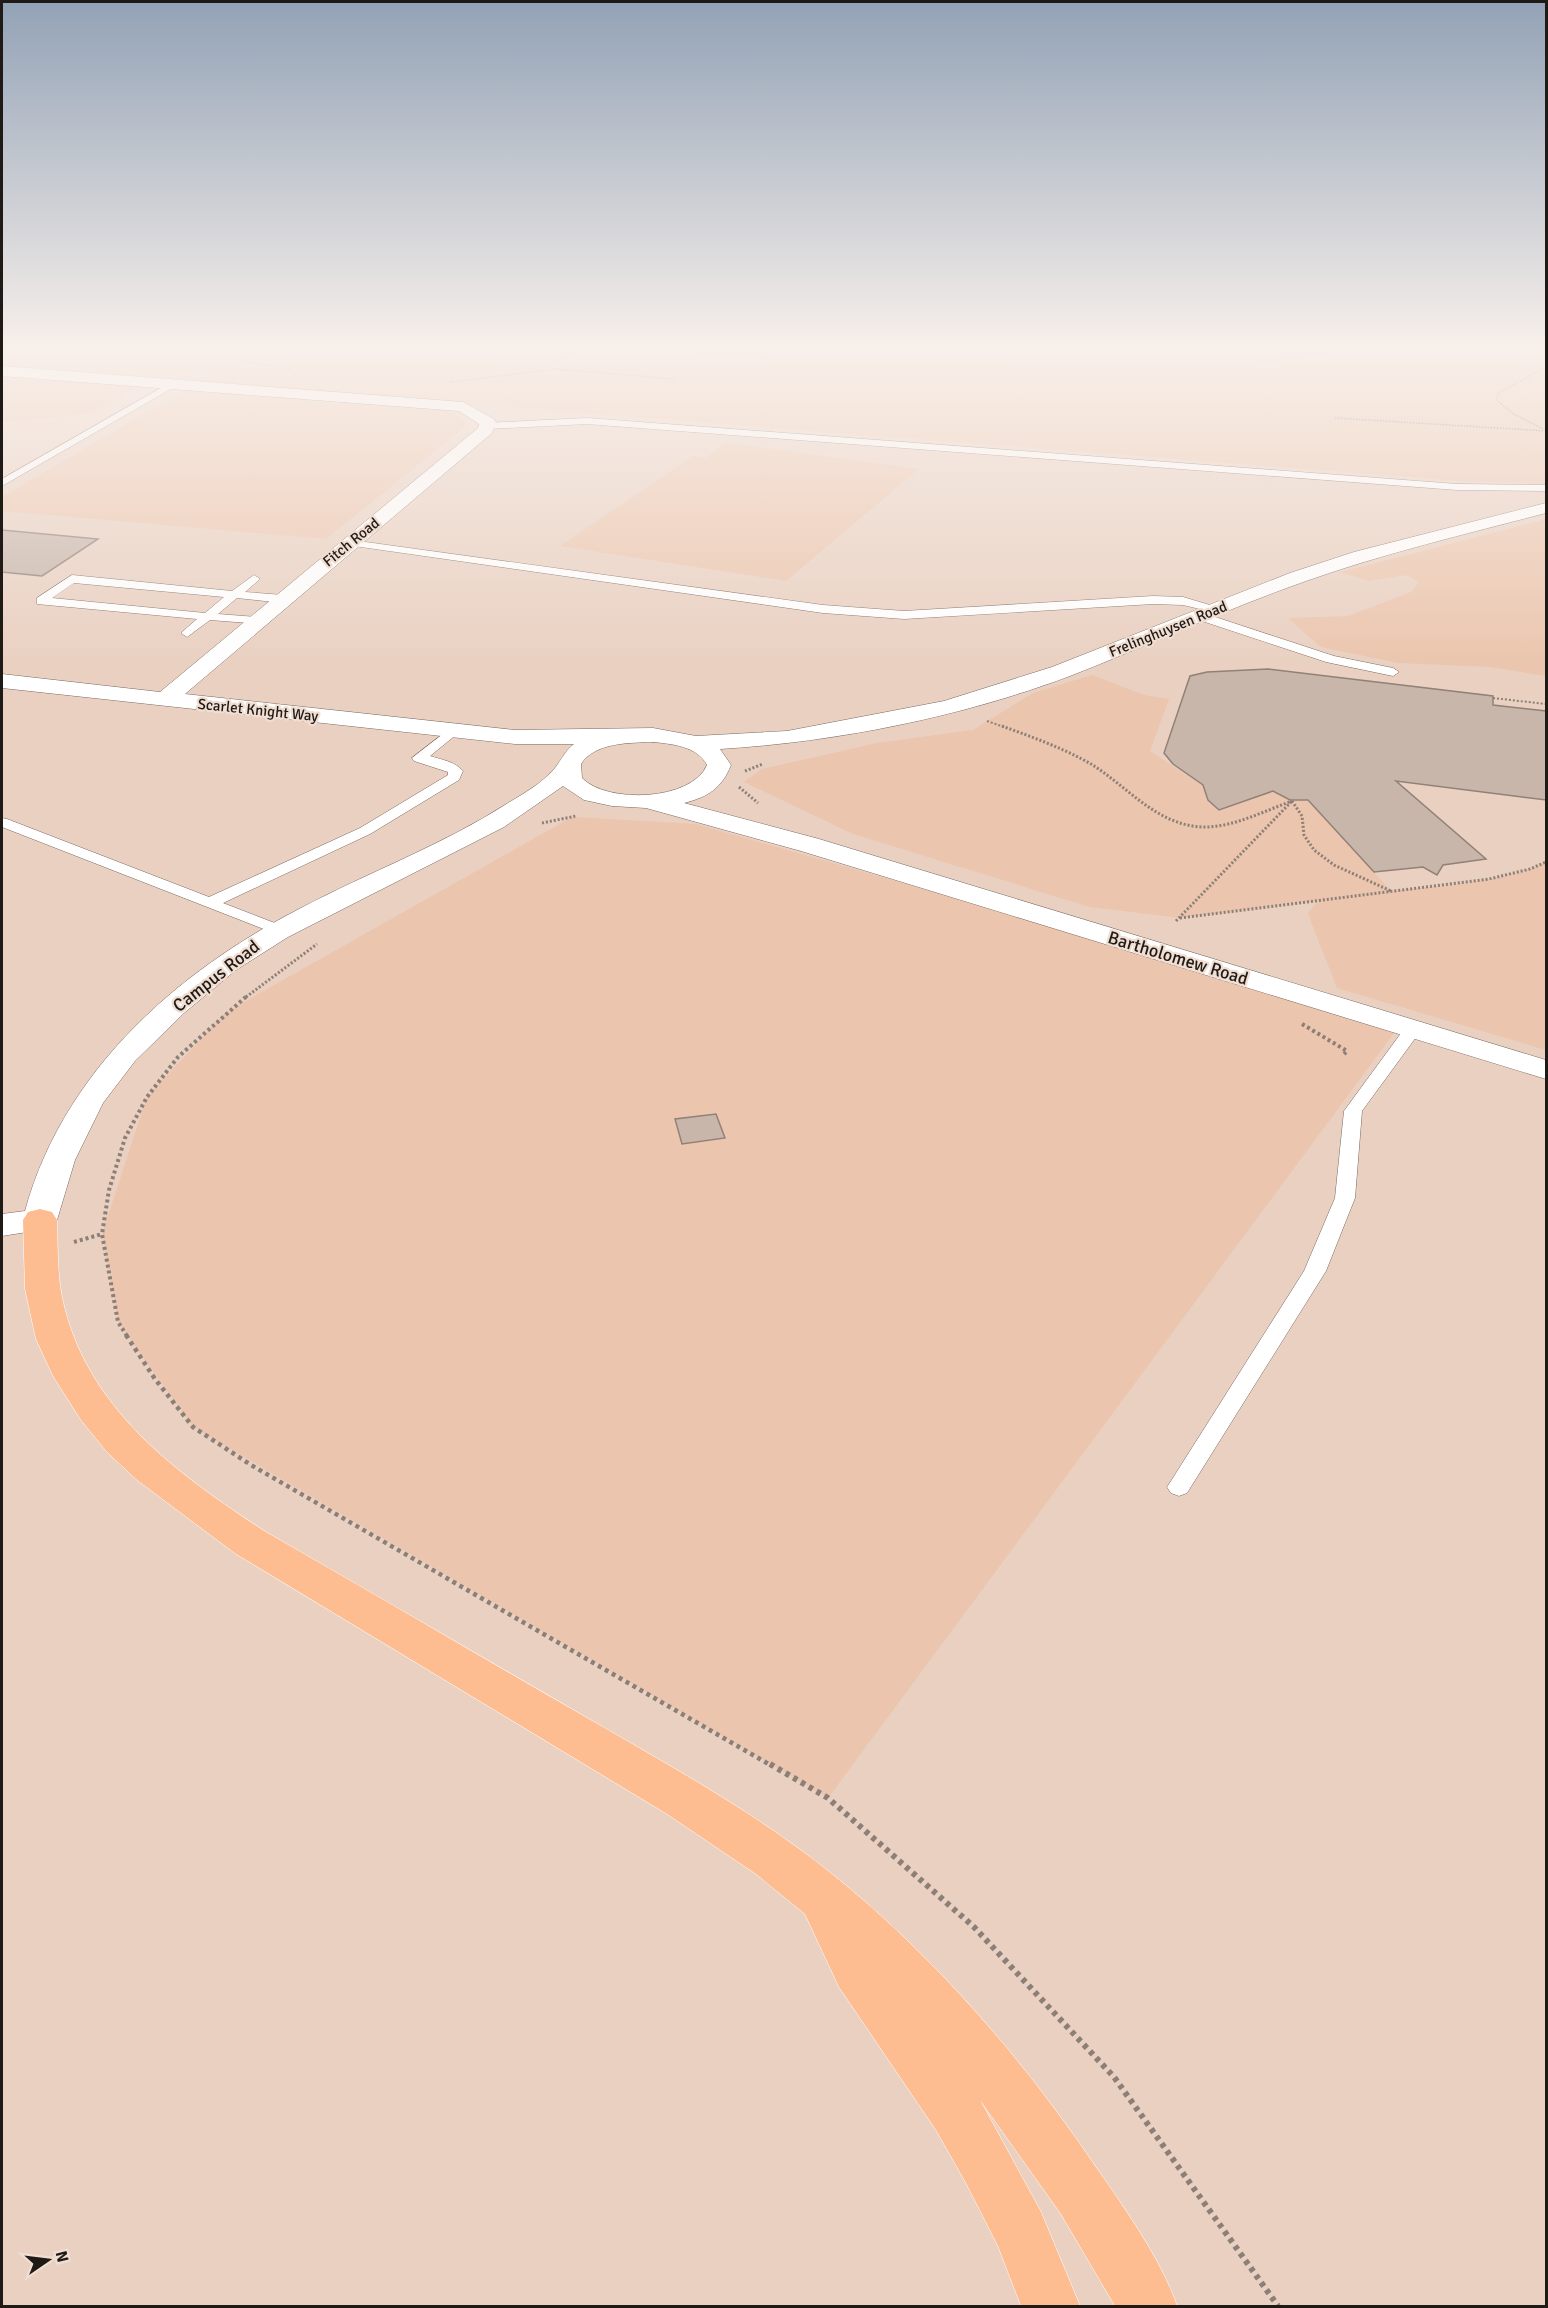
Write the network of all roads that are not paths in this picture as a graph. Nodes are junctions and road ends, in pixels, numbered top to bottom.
1 (53, 454) edge
2 (458, 454) edge
3 (1040, 454) edge
4 (2, 483) edge
5 (1546, 488) edge
6 (1546, 508) edge
7 (351, 543) junction
8 (254, 579) dead end
9 (235, 594) junction
10 (283, 598) junction
11 (1209, 613) junction
12 (208, 616) junction
13 (257, 621) junction
14 (187, 633) dead end
15 (1393, 672) dead end
16 (2, 681) edge
17 (164, 700) junction
18 (452, 731) junction
19 (629, 736) junction
20 (515, 737) junction
21 (787, 738) junction
22 (695, 743) junction
23 (569, 766) junction
24 (717, 772) junction
25 (602, 798) junction
26 (651, 802) junction
27 (2, 822) edge
28 (486, 826) junction
29 (810, 845) junction
30 (209, 903) junction
31 (279, 930) junction
32 (1413, 1029) junction
33 (1546, 1070) edge
34 (21, 1223) edge
35 (1179, 1487) dead end
36 (823, 1897) junction
37 (1050, 2307) edge
38 (1148, 2307) edge

1 - 4 lane
2 - 7 street, Fitch Road
3 - 5 lane
6 - 11 street, Frelinghuysen Road
7 - 10 street, Fitch Road
7 - 11 lane
8 - 9 lane
9 - 10 lane
9 - 12 lane
9 - 12 lane
10 - 13 street, Fitch Road
11 - 15 lane
11 - 21 street, Frelinghuysen Road
12 - 13 lane
12 - 14 lane
13 - 17 street, Fitch Road
16 - 17 street, Scarlet Knight Way
17 - 18 street, Scarlet Knight Way
18 - 20 street, Scarlet Knight Way
18 - 30 lane
19 - 20 street
19 - 22 street
19 - 23 street, Campus Road
20 - 23 street
21 - 22 street, Frelinghuysen Road
21 - 24 street, Frelinghuysen Road
22 - 24 street, Bartholomew Road
23 - 25 street
23 - 28 street, Campus Road
24 - 26 street, Frelinghuysen Road
24 - 29 street, Bartholomew Road
25 - 26 street
25 - 28 street, Campus Road
26 - 29 street, Bartholomew Road
27 - 30 lane
28 - 31 street, Campus Road
29 - 32 street, Bartholomew Road
30 - 31 lane
31 - 34 street, Campus Road
32 - 33 street, Bartholomew Road
32 - 35 lane
34 - 36 highway
36 - 37 highway
36 - 38 highway

